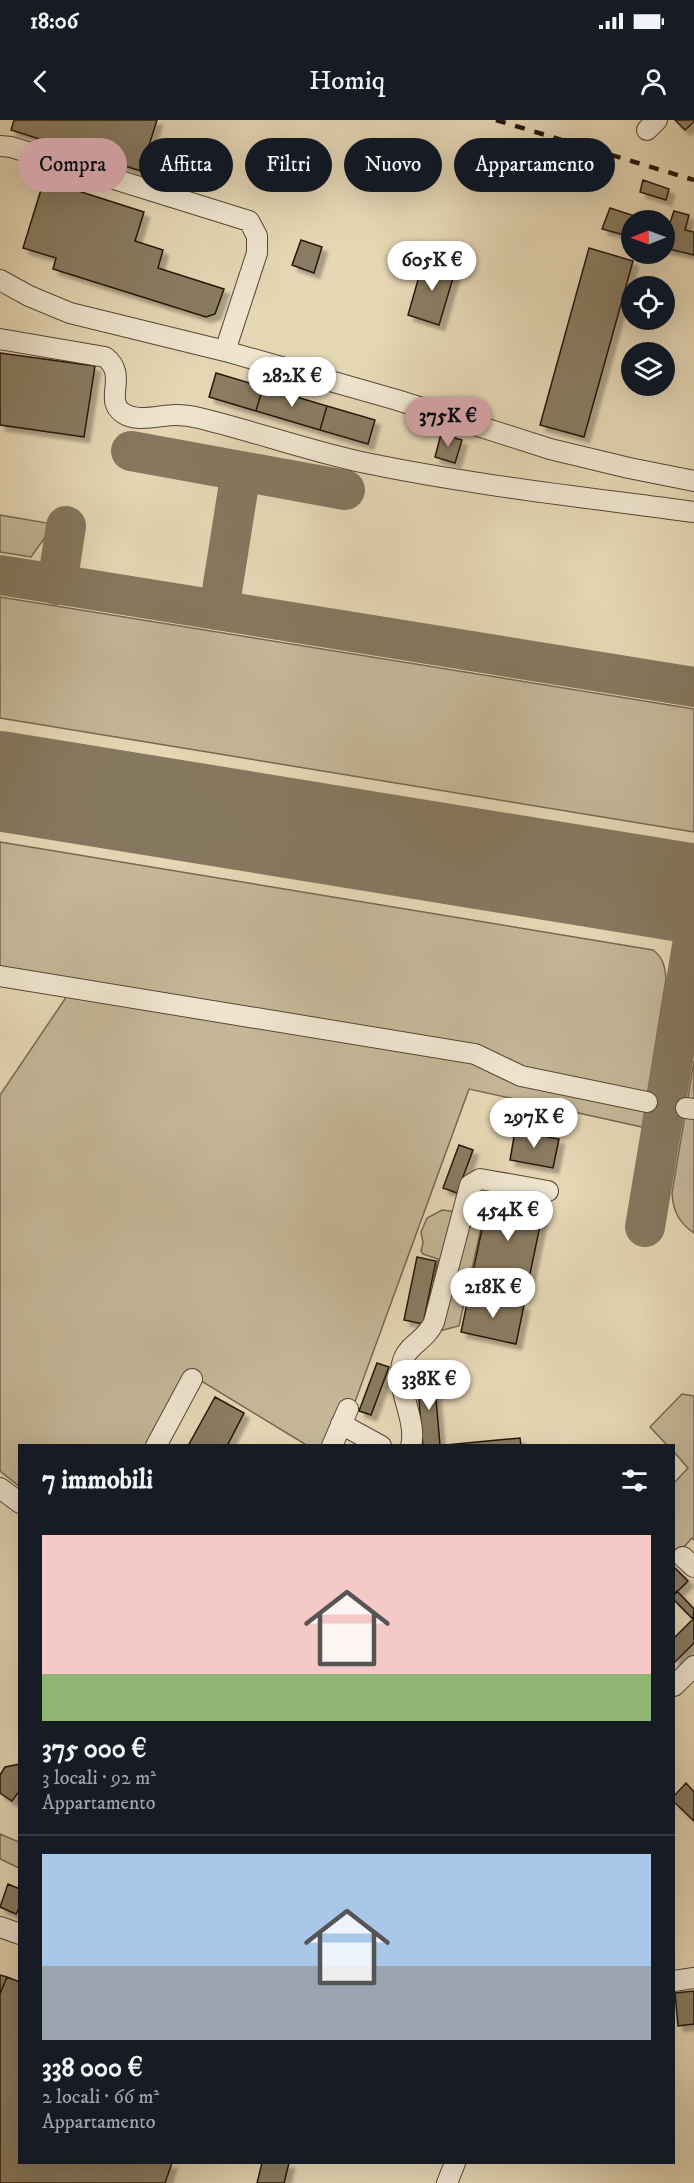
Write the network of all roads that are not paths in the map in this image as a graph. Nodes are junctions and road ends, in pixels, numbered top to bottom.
1 (0, 146) edge
2 (0, 280) edge
3 (0, 339) edge
4 (225, 351) junction
5 (694, 481) edge
6 (694, 512) edge
7 (0, 976) edge
8 (646, 1102) dead end
9 (548, 1191) dead end
10 (192, 1380) dead end
11 (157, 1444) edge
12 (333, 1444) edge
13 (379, 1444) edge
14 (411, 1444) edge
15 (0, 1488) edge
16 (18, 1502) edge
17 (694, 1665) edge
18 (675, 1685) edge
19 (0, 1927) edge
20 (18, 1933) edge
21 (694, 1978) edge
22 (675, 1981) edge
23 (455, 2164) edge
24 (447, 2183) edge

1 - 4 street
2 - 4 street
3 - 6 street
4 - 5 street
7 - 8 street
9 - 14 street
10 - 11 street
12 - 13 street
15 - 16 street
17 - 18 street
19 - 20 street
21 - 22 street
23 - 24 street

